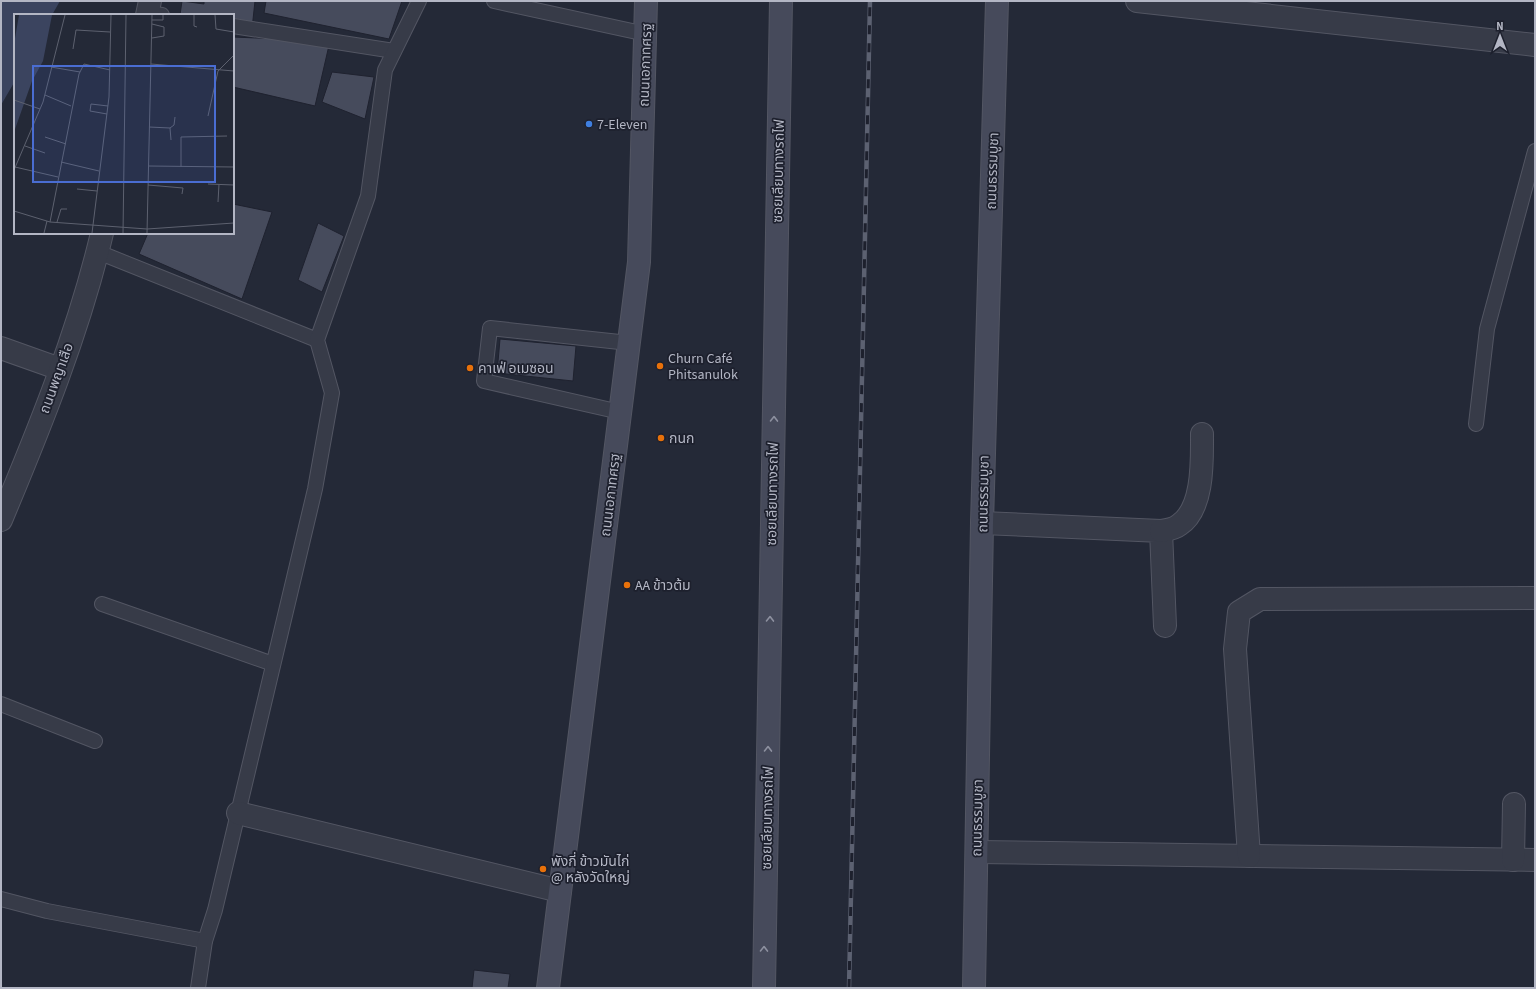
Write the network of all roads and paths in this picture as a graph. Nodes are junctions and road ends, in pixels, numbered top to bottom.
1 (419, 1) edge
2 (494, 1) edge
3 (646, 1) edge
4 (781, 1) edge
5 (997, 1) edge
6 (1137, 1) edge
7 (234, 26) edge
8 (646, 34) junction
9 (1535, 45) edge
10 (394, 51) junction
11 (1535, 151) edge
12 (100, 243) edge
13 (317, 340) junction
14 (629, 343) junction
15 (9, 351) edge
16 (60, 369) junction
17 (620, 412) junction
18 (1476, 424) dead end
19 (1202, 434) dead end
20 (1, 520) edge
21 (982, 523) junction
22 (1161, 531) junction
23 (1535, 598) edge
24 (102, 604) dead end
25 (1165, 626) dead end
26 (273, 664) junction
27 (1, 704) edge
28 (95, 741) dead end
29 (1514, 804) dead end
30 (238, 813) junction
31 (977, 852) junction
32 (1249, 856) junction
33 (1513, 860) junction
34 (1535, 860) edge
35 (560, 891) junction
36 (1, 899) edge
37 (205, 941) junction
38 (198, 988) edge
39 (548, 988) edge
40 (764, 988) edge
41 (974, 988) edge

1 - 10 lane
2 - 8 lane
3 - 8 main road, ถนนเอกาทศรฐ
40 -> 4 main road, ซอยเลียบทางรถไฟ
5 - 21 main road, ถนนธรรมบูชา
6 - 9 street
7 - 10 lane
8 - 14 main road, ถนนเอกาทศรฐ
10 - 13 lane
11 - 18 lane
12 - 13 lane
12 - 16 street, ถนนพญาเสือ
13 - 26 lane
14 - 17 main road, ถนนเอกาทศรฐ
14 - 17 lane
15 - 16 street
16 - 20 street, ถนนพญาเสือ
17 - 35 main road, ถนนเอกาทศรฐ
19 - 22 street
21 - 22 street
21 - 31 main road, ถนนธรรมบูชา
22 - 25 street
23 - 32 street
24 - 26 lane
26 - 30 lane
27 - 28 lane
29 - 33 street
30 - 35 street
30 - 37 lane
31 - 32 street
31 - 41 main road, ถนนธรรมบูชา
32 - 33 street
33 - 34 street
35 - 39 main road, ถนนเอกาทศรฐ
36 - 37 lane
37 - 38 lane

